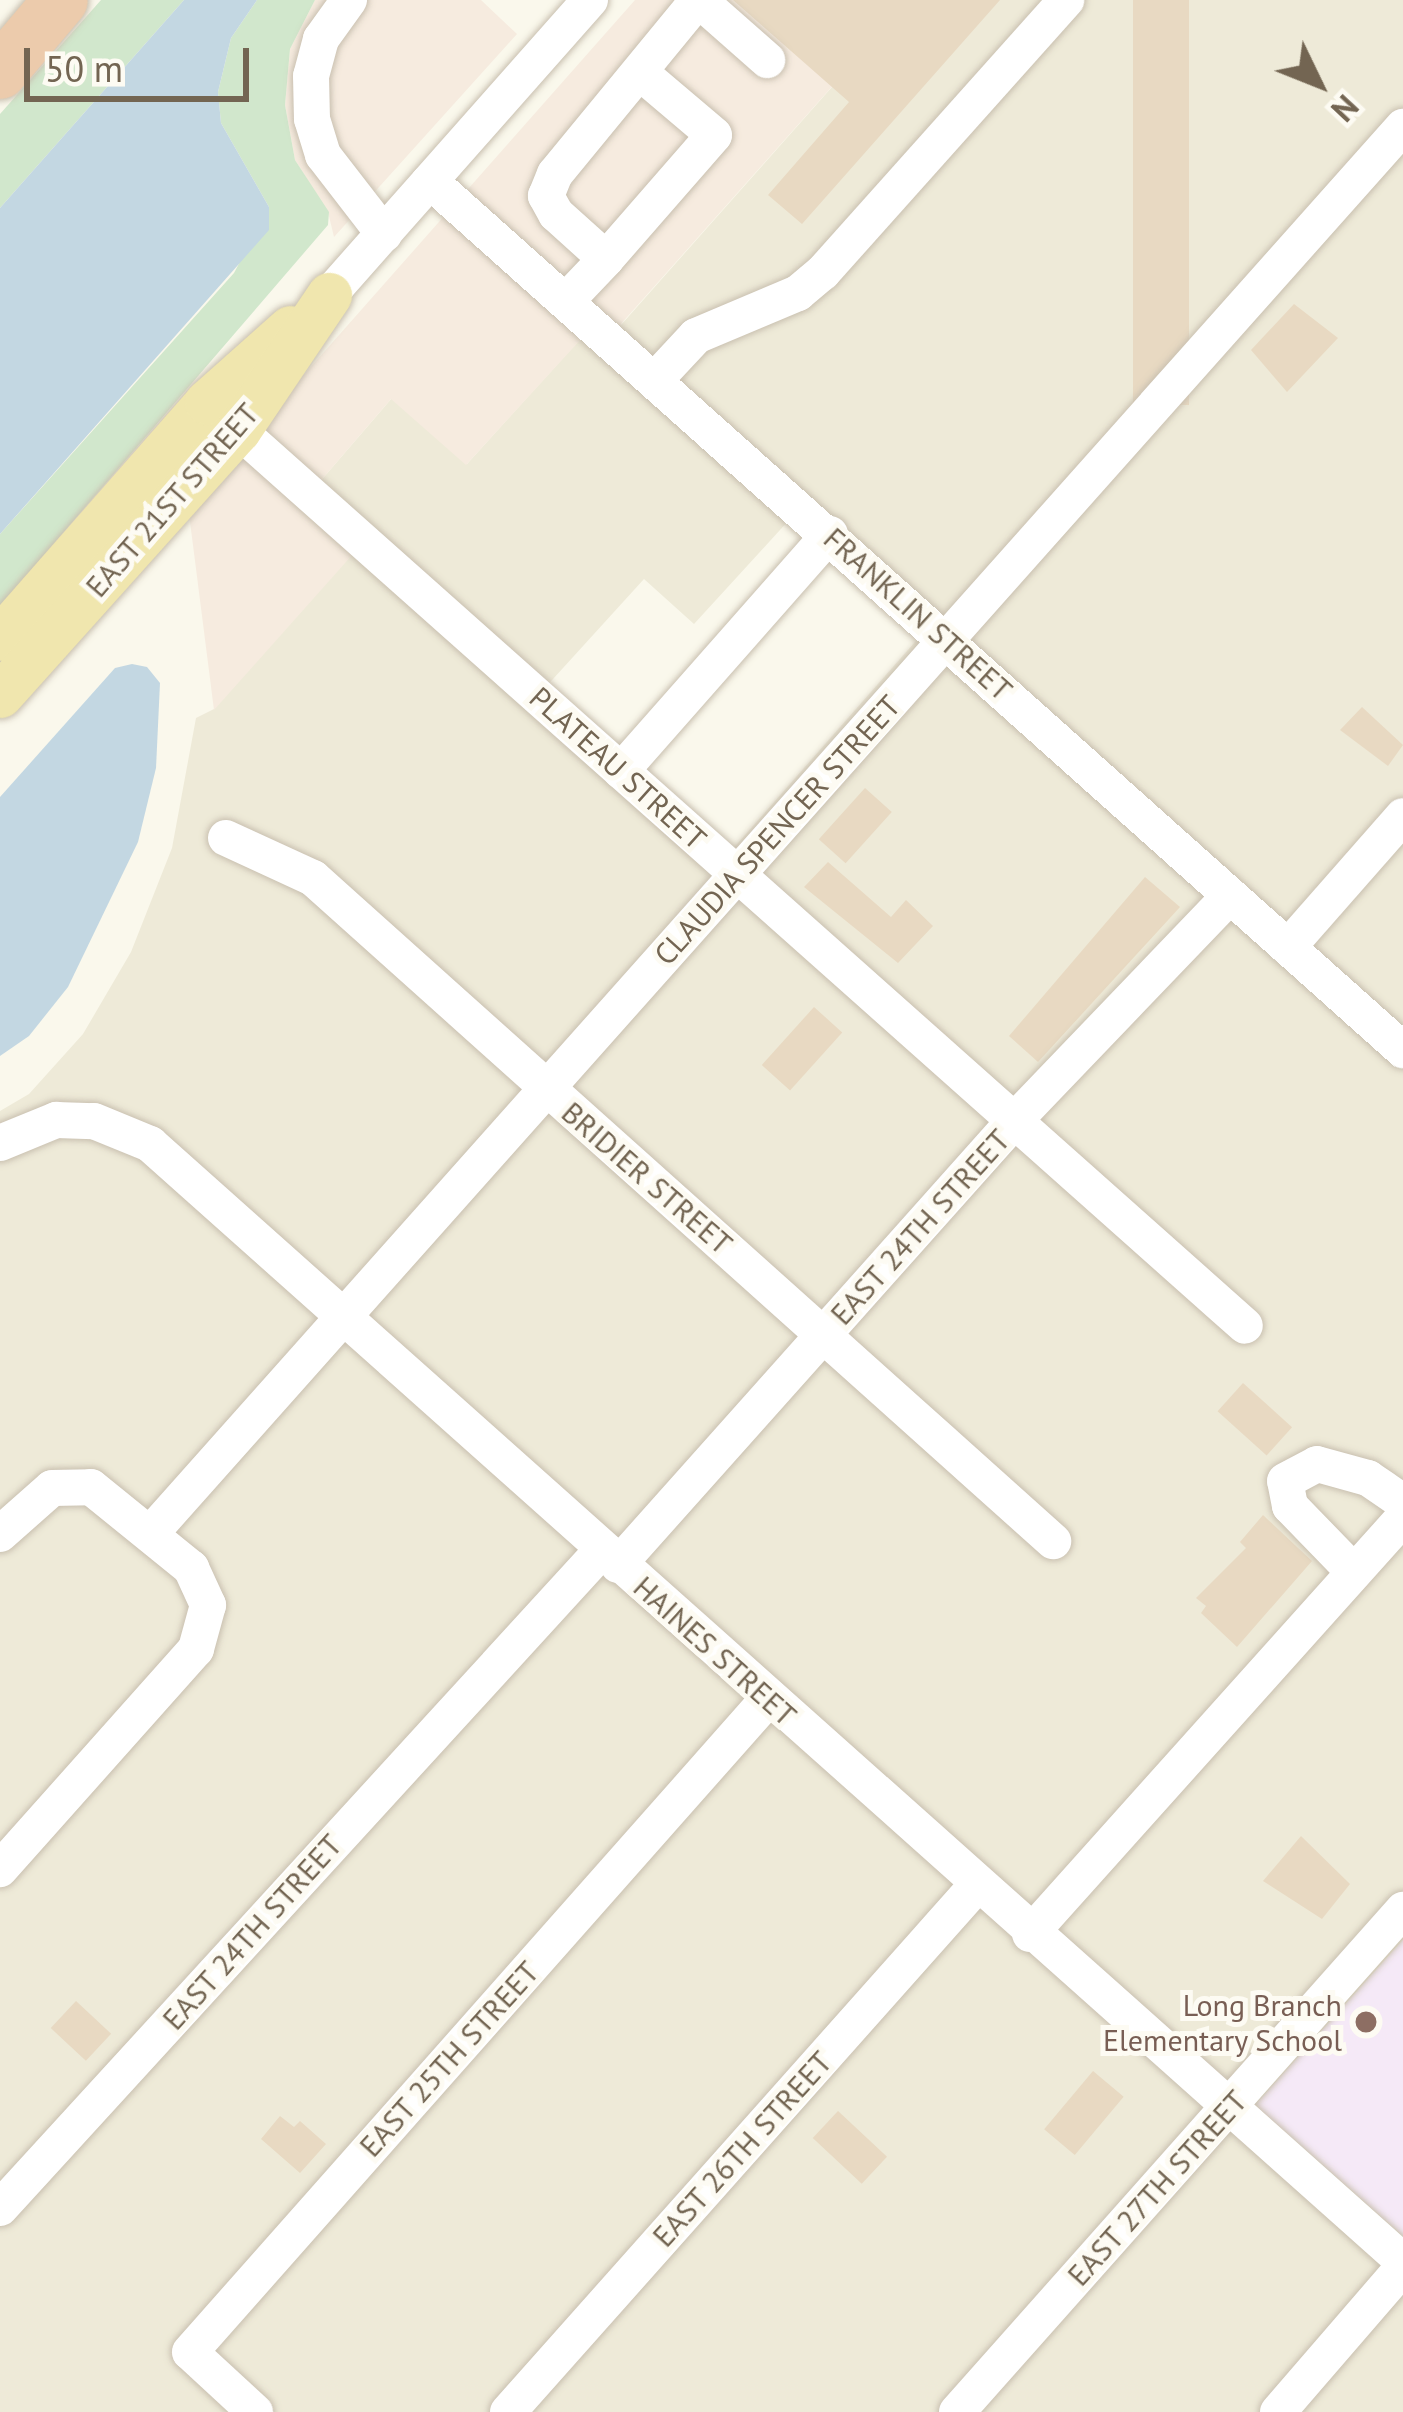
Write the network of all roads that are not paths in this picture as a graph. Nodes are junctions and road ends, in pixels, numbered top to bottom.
1 (350, 0) edge
2 (590, 0) edge
3 (698, 0) edge
4 (1066, 0) edge
5 (33, 28) edge
6 (767, 60) dead end
7 (0, 72) edge
8 (642, 74) junction
9 (1403, 127) edge
10 (430, 181) junction
11 (384, 234) junction
12 (606, 259) junction
13 (329, 295) joint
14 (566, 301) junction
15 (655, 380) junction
16 (222, 416) junction
17 (830, 535) junction
18 (0, 638) edge
19 (945, 640) junction
20 (0, 695) edge
21 (621, 770) junction
22 (1403, 816) edge
23 (226, 838) dead end
24 (737, 874) junction
25 (1230, 896) junction
26 (1288, 947) junction
27 (1403, 1051) edge
28 (545, 1089) junction
29 (1014, 1121) junction
30 (0, 1142) edge
31 (342, 1317) junction
32 (1245, 1326) dead end
33 (824, 1335) junction
34 (1403, 1502) edge
35 (1403, 1518) edge
36 (151, 1533) junction
37 (0, 1534) edge
38 (1053, 1541) dead end
39 (610, 1558) junction
40 (1354, 1572) junction
41 (768, 1699) junction
42 (0, 1869) edge
43 (976, 1886) junction
44 (1403, 1910) edge
45 (1030, 1934) junction
46 (1227, 2109) junction
47 (0, 2208) edge
48 (1403, 2264) edge
49 (961, 2411) edge
50 (255, 2412) edge
51 (508, 2412) edge
52 (1278, 2412) edge

1 - 11 street
2 - 10 street, EAST 21ST STREET
3 - 6 street
3 - 8 street
4 - 15 street
5 - 7 highway
8 - 12 street
8 - 12 street
9 - 19 street, CLAUDIA SPENCER STREET
10 - 11 street, EAST 21ST STREET
10 - 14 street, FRANKLIN STREET
11 - 13 street, EAST 21ST STREET
12 - 14 street
13 - 16 main road, EAST 21ST STREET
14 - 15 street, FRANKLIN STREET
15 - 17 street, FRANKLIN STREET
16 - 18 main road, EAST 21ST STREET
16 - 20 main road, EAST 21ST STREET
16 - 21 street, PLATEAU STREET
17 - 19 street, FRANKLIN STREET
17 - 21 street
19 - 24 street, CLAUDIA SPENCER STREET
19 - 25 street, FRANKLIN STREET
21 - 24 street, PLATEAU STREET
22 - 26 street
23 - 28 street, BRIDIER STREET
24 - 28 street, CLAUDIA SPENCER STREET
24 - 29 street, PLATEAU STREET
25 - 26 street, FRANKLIN STREET
25 - 29 street, EAST 24TH STREET
26 - 27 street, FRANKLIN STREET
28 - 31 street, CLAUDIA SPENCER STREET
28 - 33 street, BRIDIER STREET
29 - 32 street, PLATEAU STREET
29 - 33 street, EAST 24TH STREET
30 - 31 street, HAINES STREET
31 - 36 street, CLAUDIA SPENCER STREET
31 - 39 street, HAINES STREET
33 - 38 street, BRIDIER STREET
33 - 39 street, EAST 24TH STREET
34 - 40 street
35 - 40 street
36 - 37 street
36 - 42 street
39 - 41 street, HAINES STREET
39 - 47 street, EAST 24TH STREET
40 - 45 street
41 - 43 street, HAINES STREET
41 - 50 street, EAST 25TH STREET
43 - 45 street, HAINES STREET
43 - 51 street, EAST 26TH STREET
44 - 46 street, EAST 27TH STREET
45 - 46 street, HAINES STREET
46 - 48 street, HAINES STREET
46 - 49 street, EAST 27TH STREET
48 - 52 street

